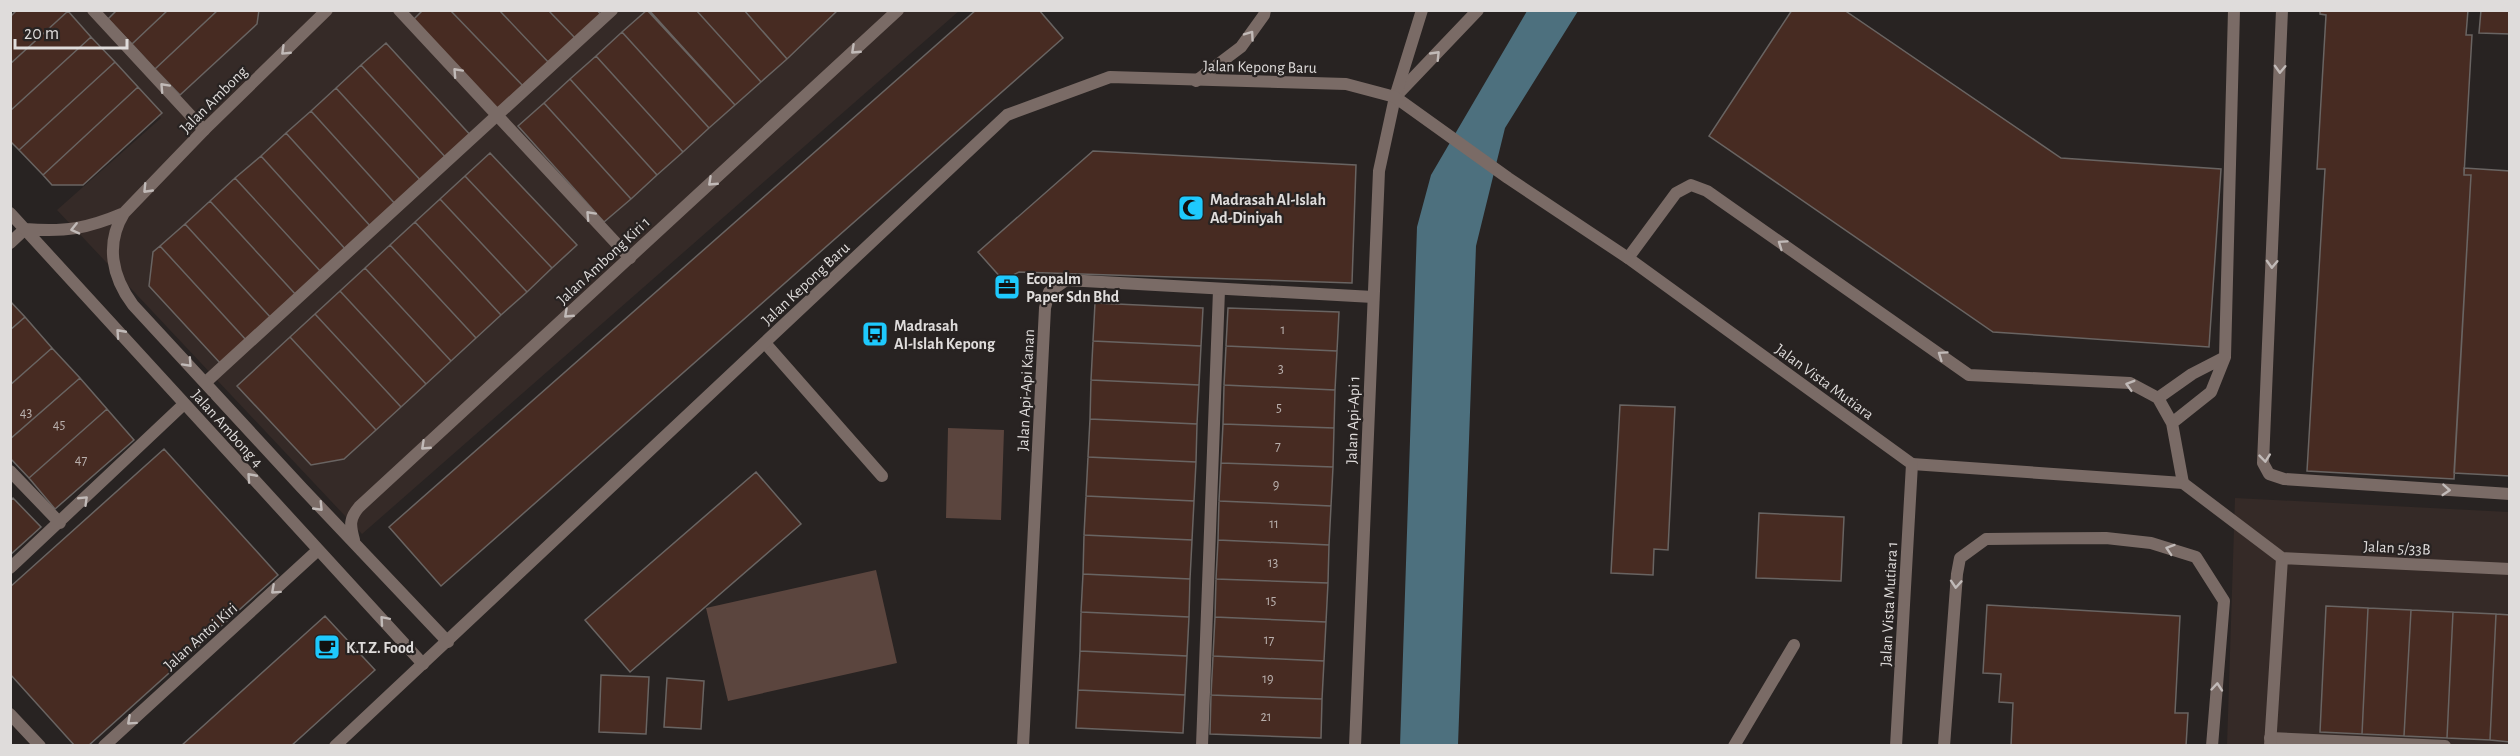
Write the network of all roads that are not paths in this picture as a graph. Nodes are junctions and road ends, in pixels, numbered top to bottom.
1 (93, 10) edge
2 (327, 10) edge
3 (399, 10) edge
4 (612, 10) edge
5 (898, 10) edge
6 (1265, 10) edge
7 (1422, 10) edge
8 (1478, 10) edge
9 (2234, 10) edge
10 (2282, 10) edge
11 (1196, 81) junction
12 (1395, 97) junction
13 (498, 116) junction
14 (204, 130) junction
15 (10, 213) edge
16 (124, 213) junction
17 (25, 229) junction
18 (10, 243) edge
19 (630, 258) junction
20 (1628, 258) junction
21 (1219, 290) junction
22 (1373, 297) junction
23 (765, 343) junction
24 (2225, 357) junction
25 (206, 382) junction
26 (2158, 398) junction
27 (184, 404) junction
28 (2172, 423) junction
29 (1912, 464) junction
30 (10, 471) edge
31 (882, 476) dead end
32 (2183, 483) junction
33 (2510, 494) edge
34 (60, 523) junction
35 (354, 543) junction
36 (318, 550) junction
37 (2282, 558) junction
38 (10, 568) edge
39 (2510, 569) edge
40 (448, 642) junction
41 (1794, 645) dead end
42 (423, 664) junction
43 (10, 714) edge
44 (2270, 742) edge
45 (40, 746) edge
46 (104, 746) edge
47 (335, 746) edge
48 (1023, 746) edge
49 (1202, 746) edge
50 (1355, 746) edge
51 (1734, 746) edge
52 (1896, 746) edge
53 (1944, 746) edge
54 (2212, 746) edge
55 (2445, 746) edge

14 -> 1 street
2 -> 14 street, Jalan Ambong
13 -> 3 street
4 - 13 street
5 -> 19 street, Jalan Ambong Kiri 1
11 -> 6 street
7 - 12 street, Jalan Api-Api 1
12 -> 8 street
9 - 24 street
10 -> 33 street
11 - 12 street, Jalan Kepong Baru
11 - 23 street, Jalan Kepong Baru
12 - 20 street, Jalan Vista Mutiara
12 - 22 street, Jalan Api-Api 1
19 -> 13 street
13 - 25 street
14 -> 16 street, Jalan Ambong
15 - 17 street, Jalan Ambong 4
16 -> 17 street
16 -> 25 street, Jalan Ambong 4
17 - 18 street
27 -> 17 street, Jalan Ambong 4
19 -> 35 street, Jalan Ambong Kiri 1
26 -> 20 street
20 - 29 street, Jalan Vista Mutiara
21 - 22 street, Jalan Api-Api Kanan
21 - 48 street, Jalan Api-Api Kanan
21 - 49 street
22 - 50 street, Jalan Api-Api 1
23 - 31 street
23 - 40 street, Jalan Kepong Baru
24 - 26 street
24 - 28 street
25 -> 35 street, Jalan Ambong 4
26 - 28 street
34 -> 27 street
36 -> 27 street, Jalan Ambong 4
28 - 32 street
29 - 32 street
29 - 52 street, Jalan Vista Mutiara 1
30 - 34 street
32 - 37 street
34 - 38 street
35 - 40 street, Jalan Ambong 4
42 -> 36 street, Jalan Ambong 4
36 -> 46 street, Jalan Antoi Kiri
37 - 39 street, Jalan 5/33B
37 - 44 street
40 - 42 street, Jalan Kepong Baru
41 - 51 street
42 - 47 street, Jalan Kepong Baru
43 - 45 street
44 - 55 street
54 -> 53 street

